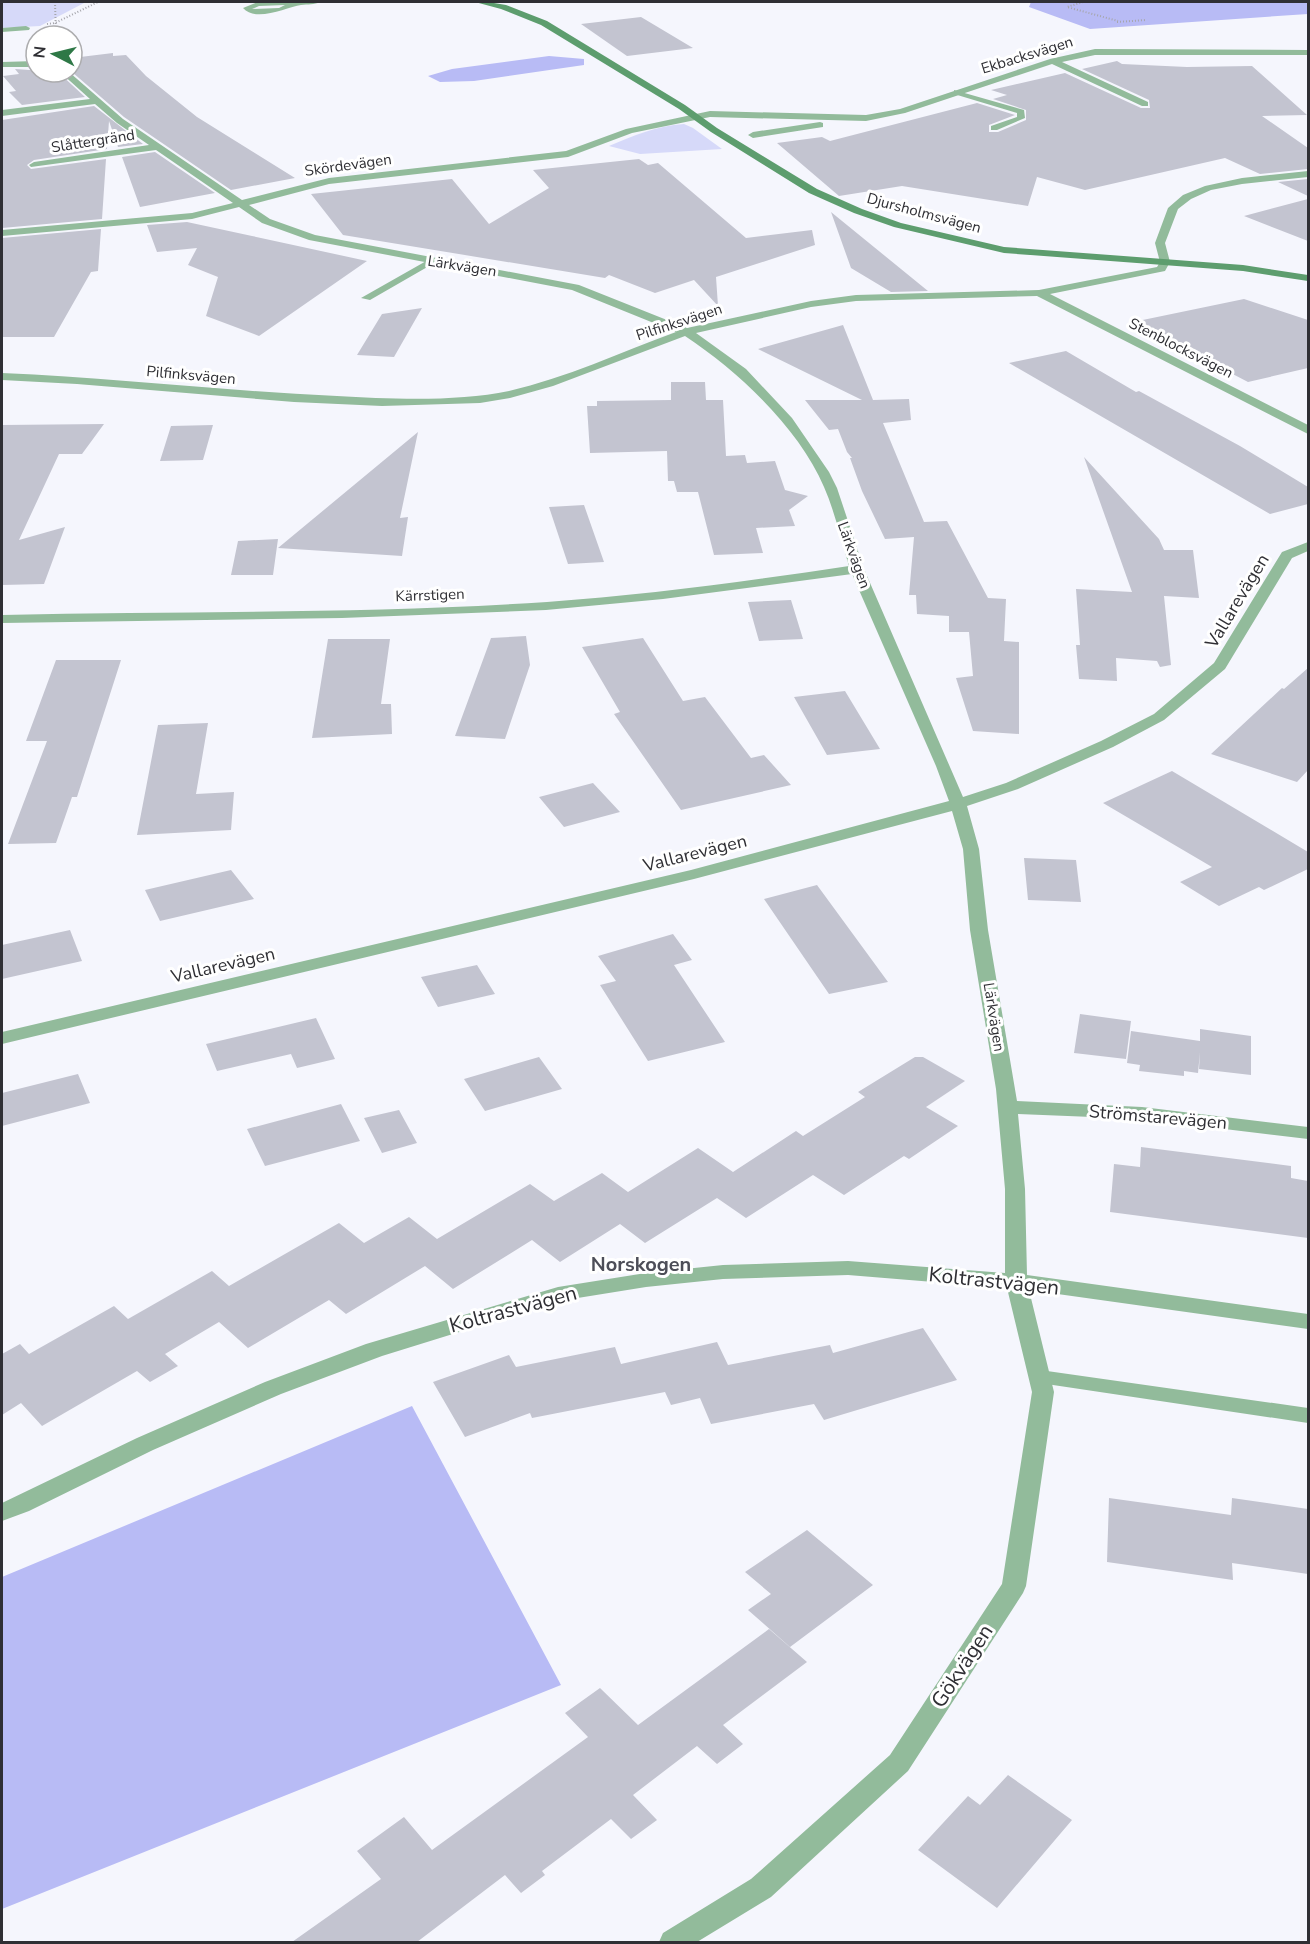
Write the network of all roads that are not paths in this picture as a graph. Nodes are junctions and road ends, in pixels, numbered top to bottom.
1 (316, 2) edge
2 (479, 2) edge
3 (295, 4) junction
4 (24, 28) edge
5 (2, 30) edge
6 (1308, 53) edge
7 (1053, 61) junction
8 (24, 64) edge
9 (2, 65) edge
10 (78, 84) edge
11 (957, 92) junction
12 (97, 101) junction
13 (1145, 104) dead end
14 (2, 113) edge
15 (696, 116) junction
16 (866, 118) junction
17 (994, 128) dead end
18 (753, 135) dead end
19 (156, 147) junction
20 (34, 165) dead end
21 (1308, 174) edge
22 (243, 204) junction
23 (2, 232) edge
24 (431, 261) junction
25 (1165, 262) junction
26 (1308, 278) edge
27 (1040, 293) junction
28 (366, 298) dead end
29 (686, 332) junction
30 (2, 377) edge
31 (1308, 430) edge
32 (1308, 546) edge
33 (857, 569) junction
34 (2, 619) edge
35 (958, 804) junction
36 (2, 1038) edge
37 (1008, 1107) junction
38 (1308, 1133) edge
39 (1016, 1281) junction
40 (1308, 1322) edge
41 (1040, 1377) junction
42 (1308, 1416) edge
43 (2, 1512) edge
44 (673, 1942) edge

1 - 3 lane
2 - 15 street, Djursholmsvägen
3 - 3 lane
4 - 5 street
6 - 7 street, Ekbacksvägen
7 - 11 street, Ekbacksvägen
7 - 13 street
8 - 9 street
10 - 12 street, Slåttergränd
11 - 16 street, Ekbacksvägen
11 - 17 lane
12 - 14 street
12 - 19 street, Slåttergränd
15 - 16 street, Ekbacksvägen
15 - 22 street, Skördevägen
15 - 25 street, Djursholmsvägen
16 - 18 street, Ekbacksvägen
19 - 20 street, Slåttergränd
19 - 22 street, Slåttergränd
21 - 25 street
22 - 23 street, Skördevägen
22 - 24 street, Lärkvägen
24 - 28 lane
24 - 29 street, Lärkvägen
25 - 26 street, Djursholmsvägen
25 - 27 street, Pilfinksvägen
27 - 29 street, Pilfinksvägen
27 - 31 street, Stenblocksvägen
29 - 30 street, Pilfinksvägen
29 - 33 street, Lärkvägen
32 - 35 street, Vallarevägen
33 - 34 street, Kärrstigen
33 - 35 street, Lärkvägen
35 - 36 street, Vallarevägen
35 - 37 street, Lärkvägen
37 - 38 street, Strömstarevägen
37 - 39 street, Lärkvägen
39 - 40 street, Koltrastvägen
39 - 41 street, Gökvägen
39 - 43 street, Koltrastvägen
41 - 42 lane
41 - 44 street, Gökvägen

